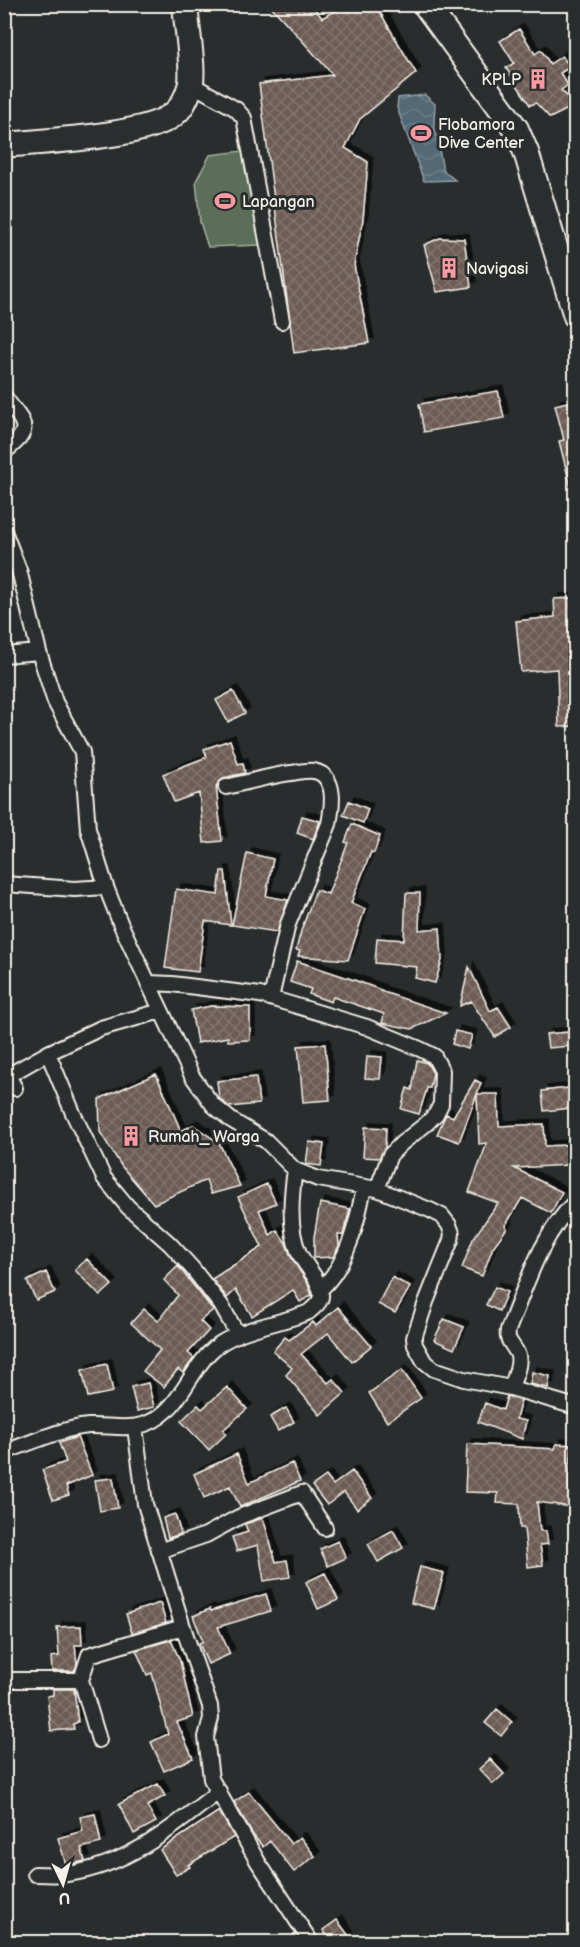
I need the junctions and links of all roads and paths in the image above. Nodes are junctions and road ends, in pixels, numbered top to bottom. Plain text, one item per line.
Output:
1 (185, 4) edge
2 (425, 4) edge
3 (191, 84) junction
4 (4, 146) edge
5 (576, 316) edge
6 (282, 321) dead end
7 (4, 396) edge
8 (4, 452) edge
9 (4, 531) edge
10 (39, 652) junction
11 (4, 655) edge
12 (226, 787) dead end
13 (4, 884) edge
14 (106, 887) junction
15 (148, 983) junction
16 (271, 998) junction
17 (161, 1011) junction
18 (48, 1053) junction
19 (7, 1072) edge
20 (15, 1088) dead end
21 (295, 1170) junction
22 (370, 1188) junction
23 (576, 1201) edge
24 (320, 1290) junction
25 (238, 1335) junction
26 (511, 1388) junction
27 (576, 1407) edge
28 (135, 1427) junction
29 (4, 1452) edge
30 (325, 1528) dead end
31 (159, 1551) junction
32 (183, 1627) junction
33 (4, 1680) edge
34 (81, 1680) junction
35 (99, 1740) dead end
36 (219, 1791) junction
37 (35, 1874) dead end
38 (311, 1942) edge

1 - 3 highway
2 - 5 highway
3 - 4 highway
3 - 6 street
7 - 8 street
9 - 10 street
10 - 11 street
10 - 14 street
12 - 16 street
13 - 14 street
14 - 15 street
15 - 16 street
15 - 17 street
16 - 22 street
17 - 18 street
17 - 21 street
18 - 19 street
18 - 25 street
19 - 20 street
21 - 22 street
21 - 24 street
22 - 24 street
22 - 26 street
23 - 26 street
24 - 25 street
25 - 28 street
26 - 27 street
28 - 29 street
28 - 31 street
30 - 31 street
31 - 32 street
32 - 34 street
32 - 36 street
33 - 34 street
34 - 35 street
36 - 37 street
36 - 38 street

